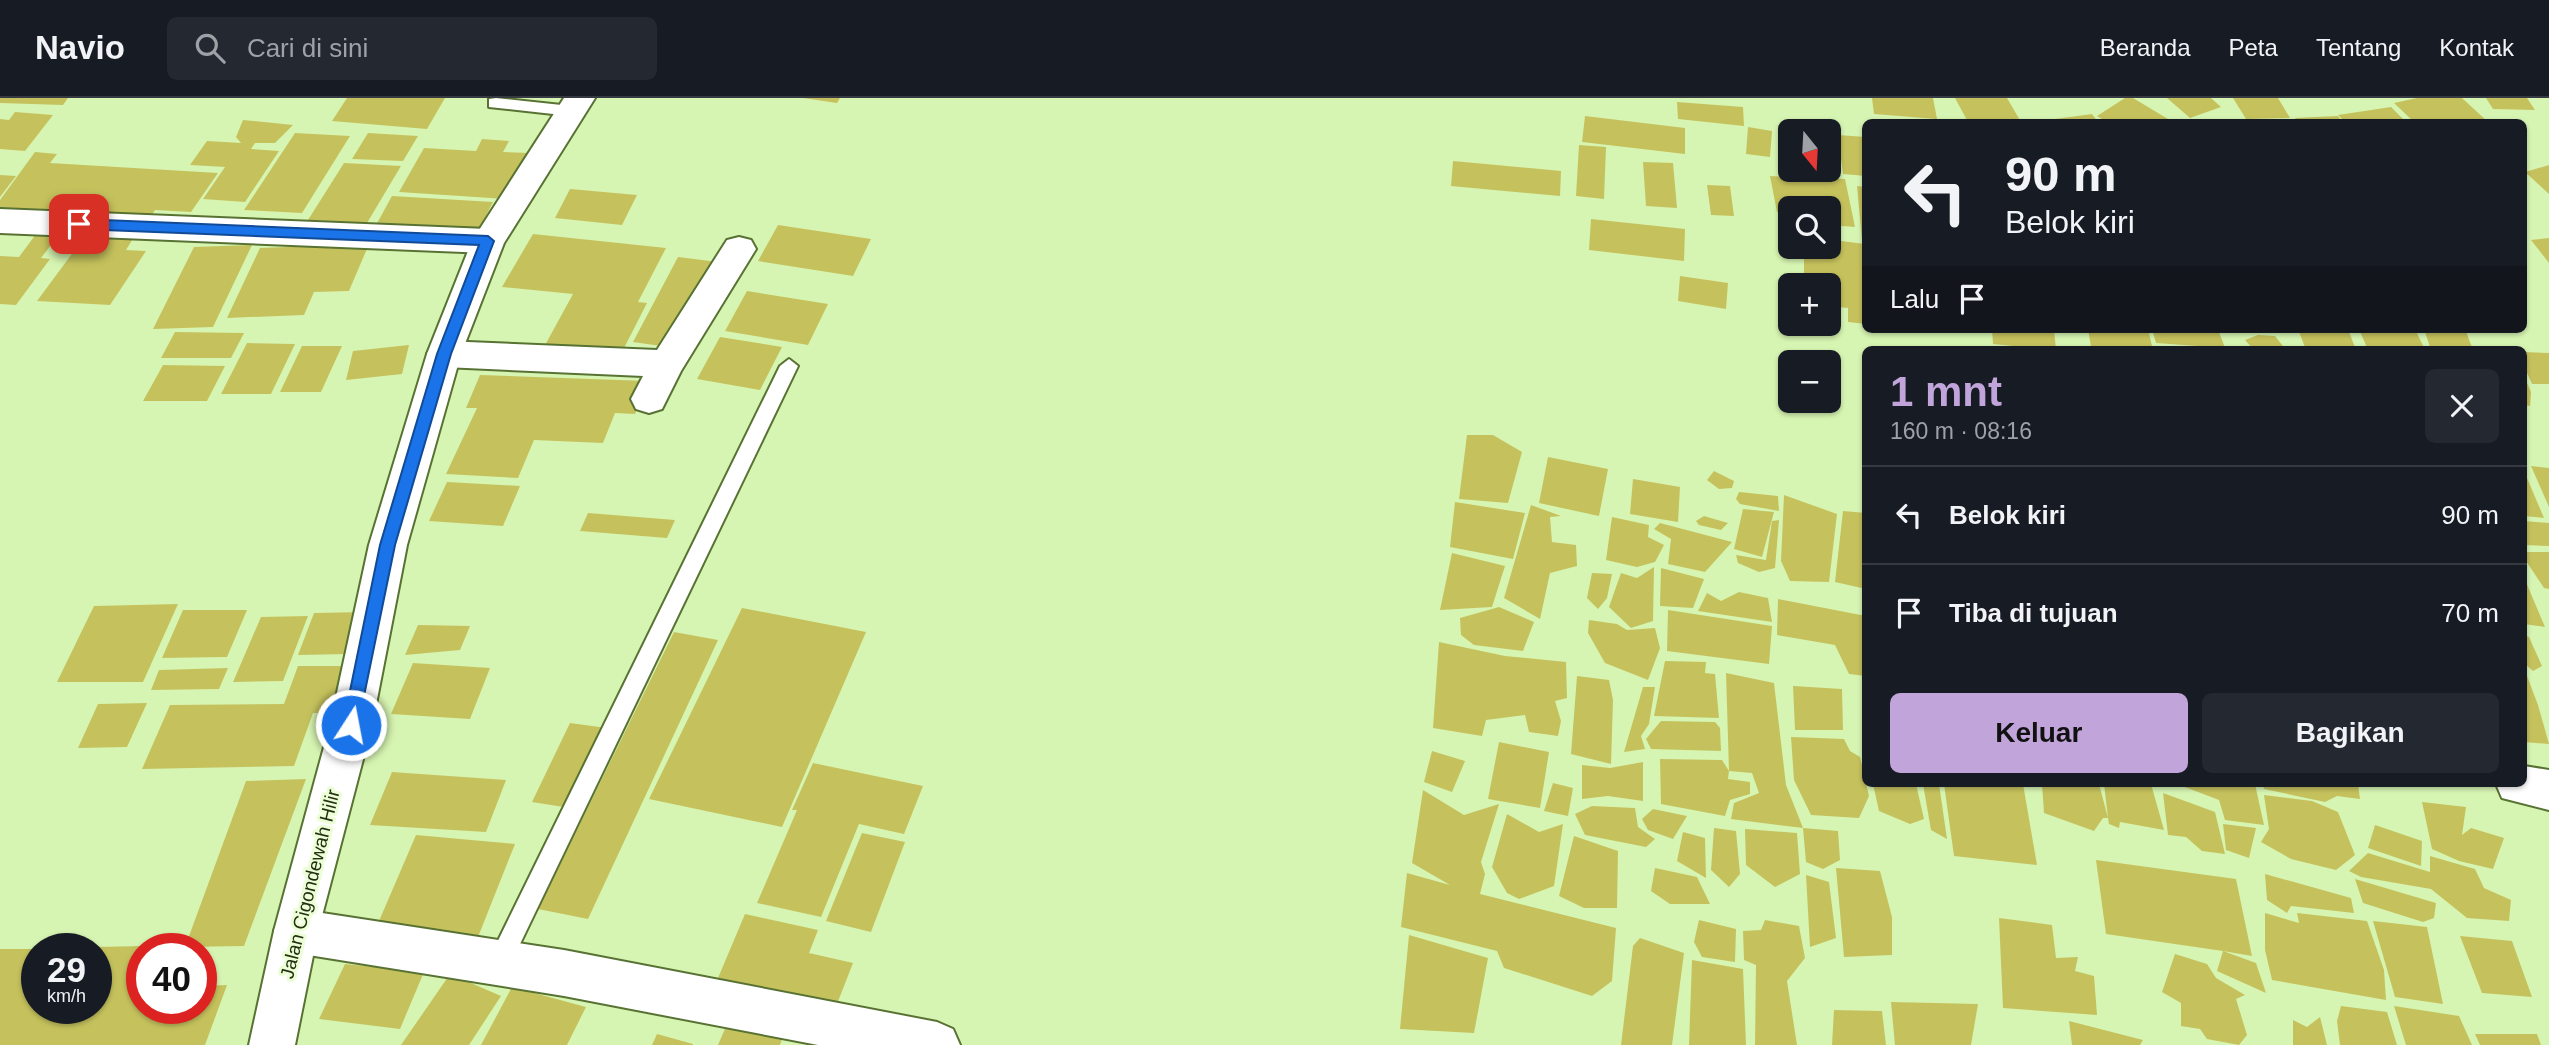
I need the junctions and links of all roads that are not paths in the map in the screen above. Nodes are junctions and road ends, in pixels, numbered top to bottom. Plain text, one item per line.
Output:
1 (494, 103) dead end
2 (575, 105) edge
3 (0, 221) edge
4 (488, 241) junction
5 (739, 248) dead end
6 (444, 354) junction
7 (667, 363) junction
8 (789, 366) dead end
9 (649, 399) dead end
10 (2527, 786) edge
11 (2549, 789) edge
12 (296, 930) junction
13 (499, 964) junction
14 (272, 1045) edge
15 (937, 1045) edge

1 - 2 lane
2 - 4 street, Jalan Cigondewah Hilir
3 - 4 street
4 - 6 street, Jalan Cigondewah Hilir
5 - 7 street
6 - 7 street
6 - 12 street, Jalan Cigondewah Hilir
7 - 9 street
8 - 13 lane
10 - 11 street
12 - 13 street
12 - 14 street, Jalan Cigondewah Hilir
13 - 15 street

